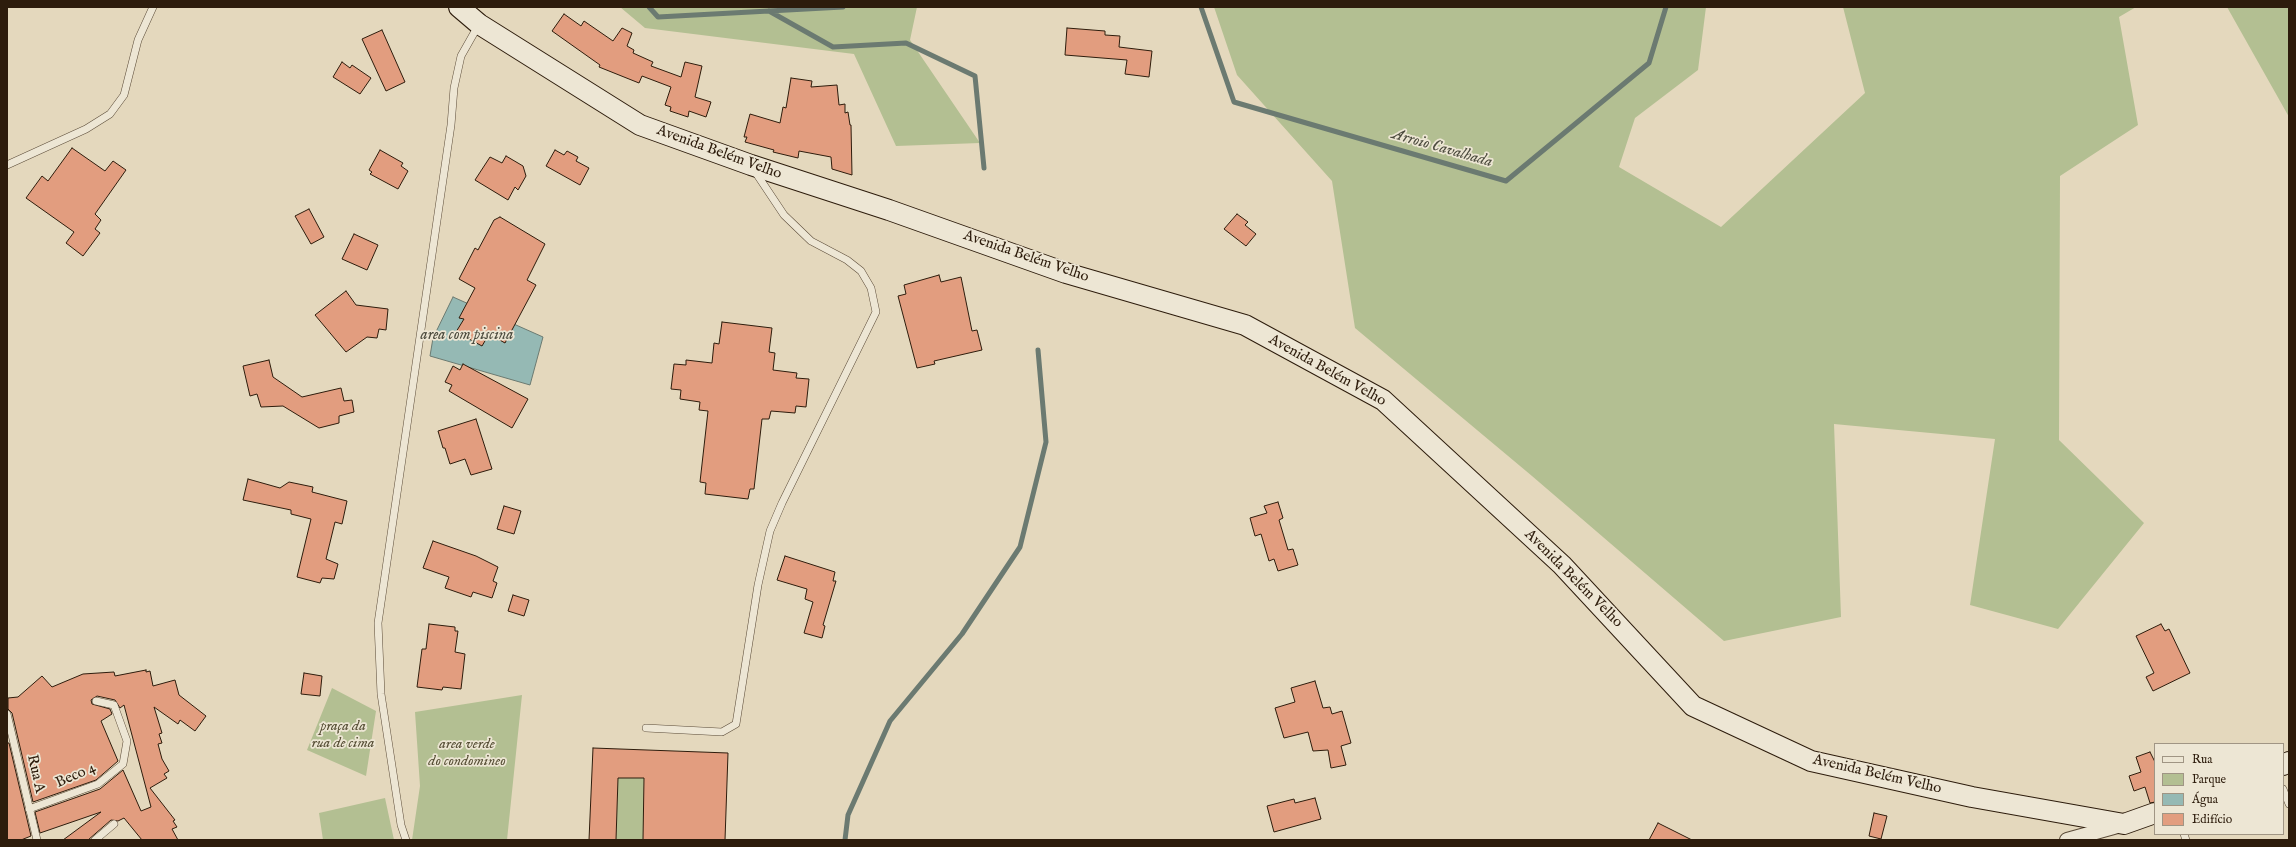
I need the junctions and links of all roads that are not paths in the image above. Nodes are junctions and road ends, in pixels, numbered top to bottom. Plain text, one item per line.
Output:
1 (154, 7) edge
2 (459, 7) edge
3 (480, 24) junction
4 (7, 165) edge
5 (750, 165) junction
6 (96, 701) dead end
7 (7, 714) edge
8 (646, 728) dead end
9 (2284, 792) edge
10 (2289, 804) edge
11 (30, 810) junction
12 (2154, 813) edge
13 (114, 824) dead end
14 (2124, 824) junction
15 (37, 840) edge
16 (95, 840) edge
17 (406, 840) edge
18 (2067, 840) edge

1 - 4 lane
2 - 3 main road, Avenida Belém Velho
3 - 5 main road, Avenida Belém Velho
3 - 17 lane
5 - 8 lane
5 - 14 main road, Avenida Belém Velho
6 - 11 lane, Beco 4
7 - 11 lane, Rua A
9 - 10 lane
11 - 15 lane, Rua A
12 - 14 main road
13 - 16 lane
14 - 18 street

